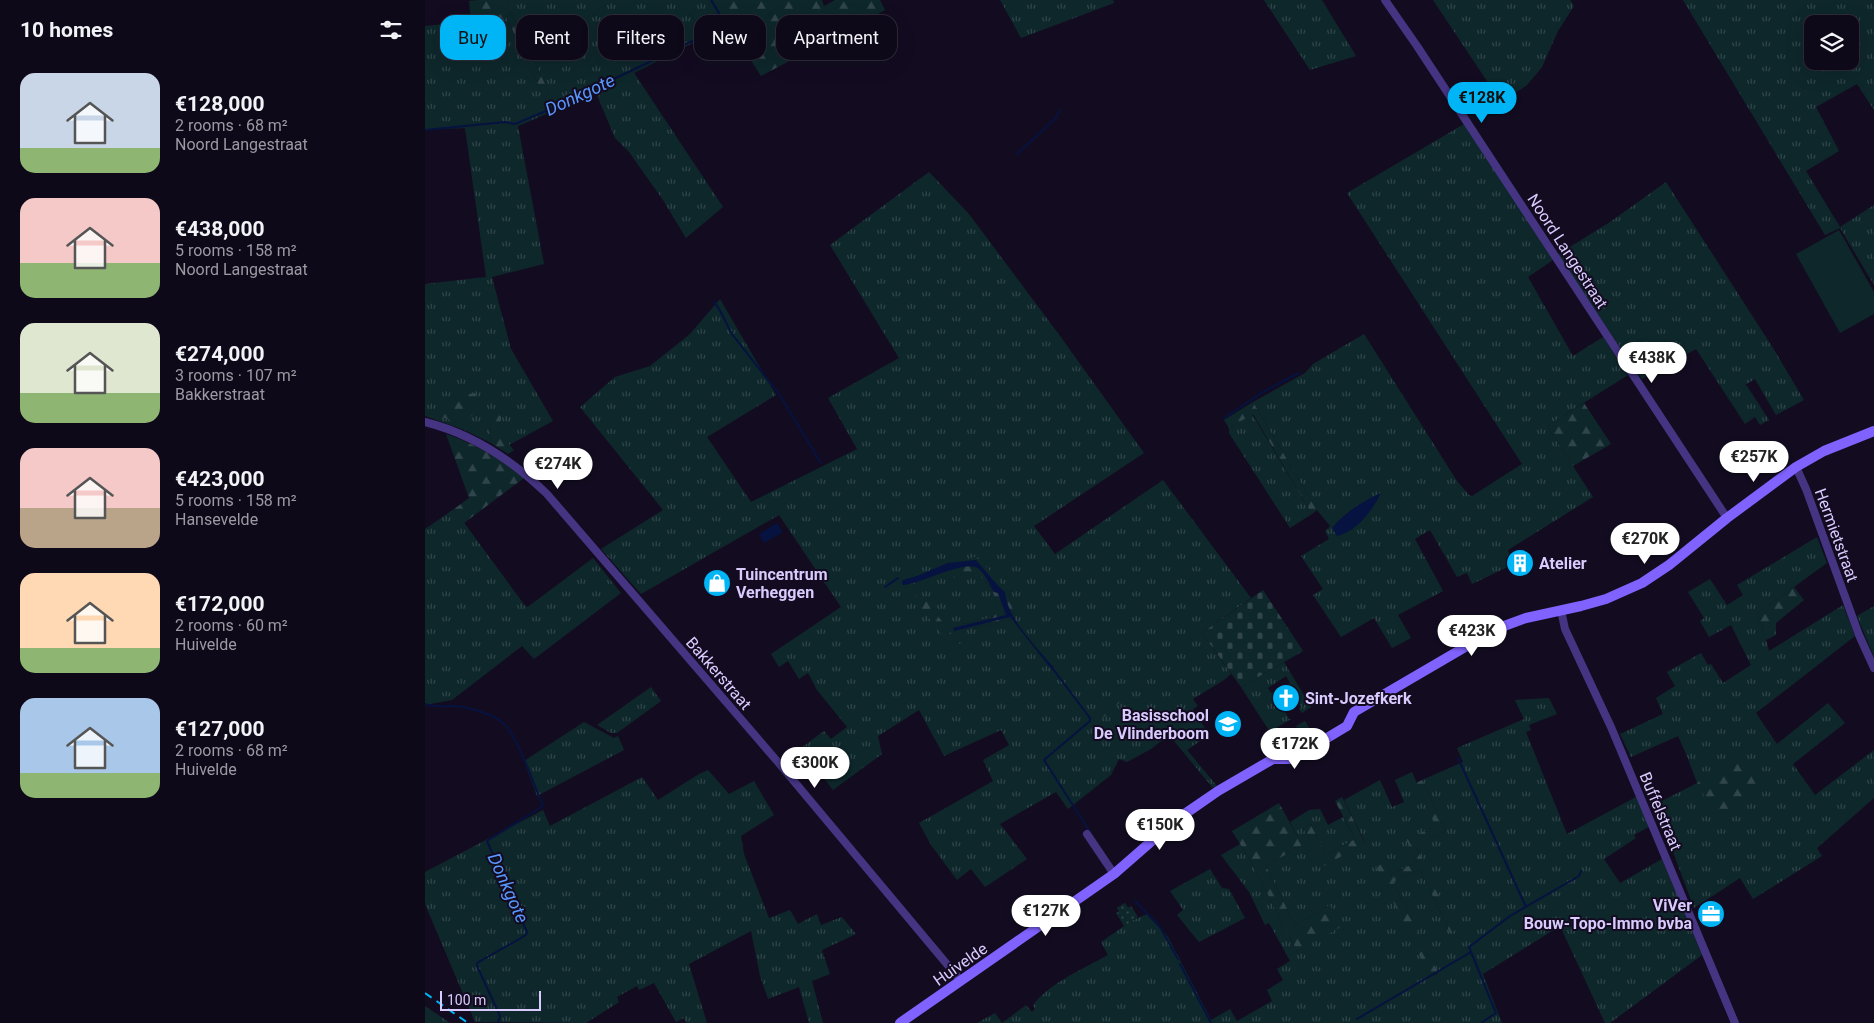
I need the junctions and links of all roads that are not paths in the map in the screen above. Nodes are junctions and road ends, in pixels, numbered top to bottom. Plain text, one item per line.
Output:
1 (1385, 0) edge
2 (425, 422) edge
3 (1874, 431) edge
4 (1796, 467) junction
5 (1727, 518) junction
6 (1561, 610) junction
7 (1874, 668) edge
8 (1087, 834) dead end
9 (1114, 874) junction
10 (961, 981) junction
11 (900, 1023) edge
12 (1735, 1023) edge

1 - 5 street, Noord Langestraat
2 - 10 street, Bakkerstraat
3 - 4 street, Huivelde
4 - 5 street, Huivelde
4 - 7 street, Hermietstraat
5 - 6 street, Huivelde
6 - 9 street, Huivelde
6 - 12 street, Buffelstraat
8 - 9 street
9 - 10 street, Huivelde
10 - 11 street, Huivelde

